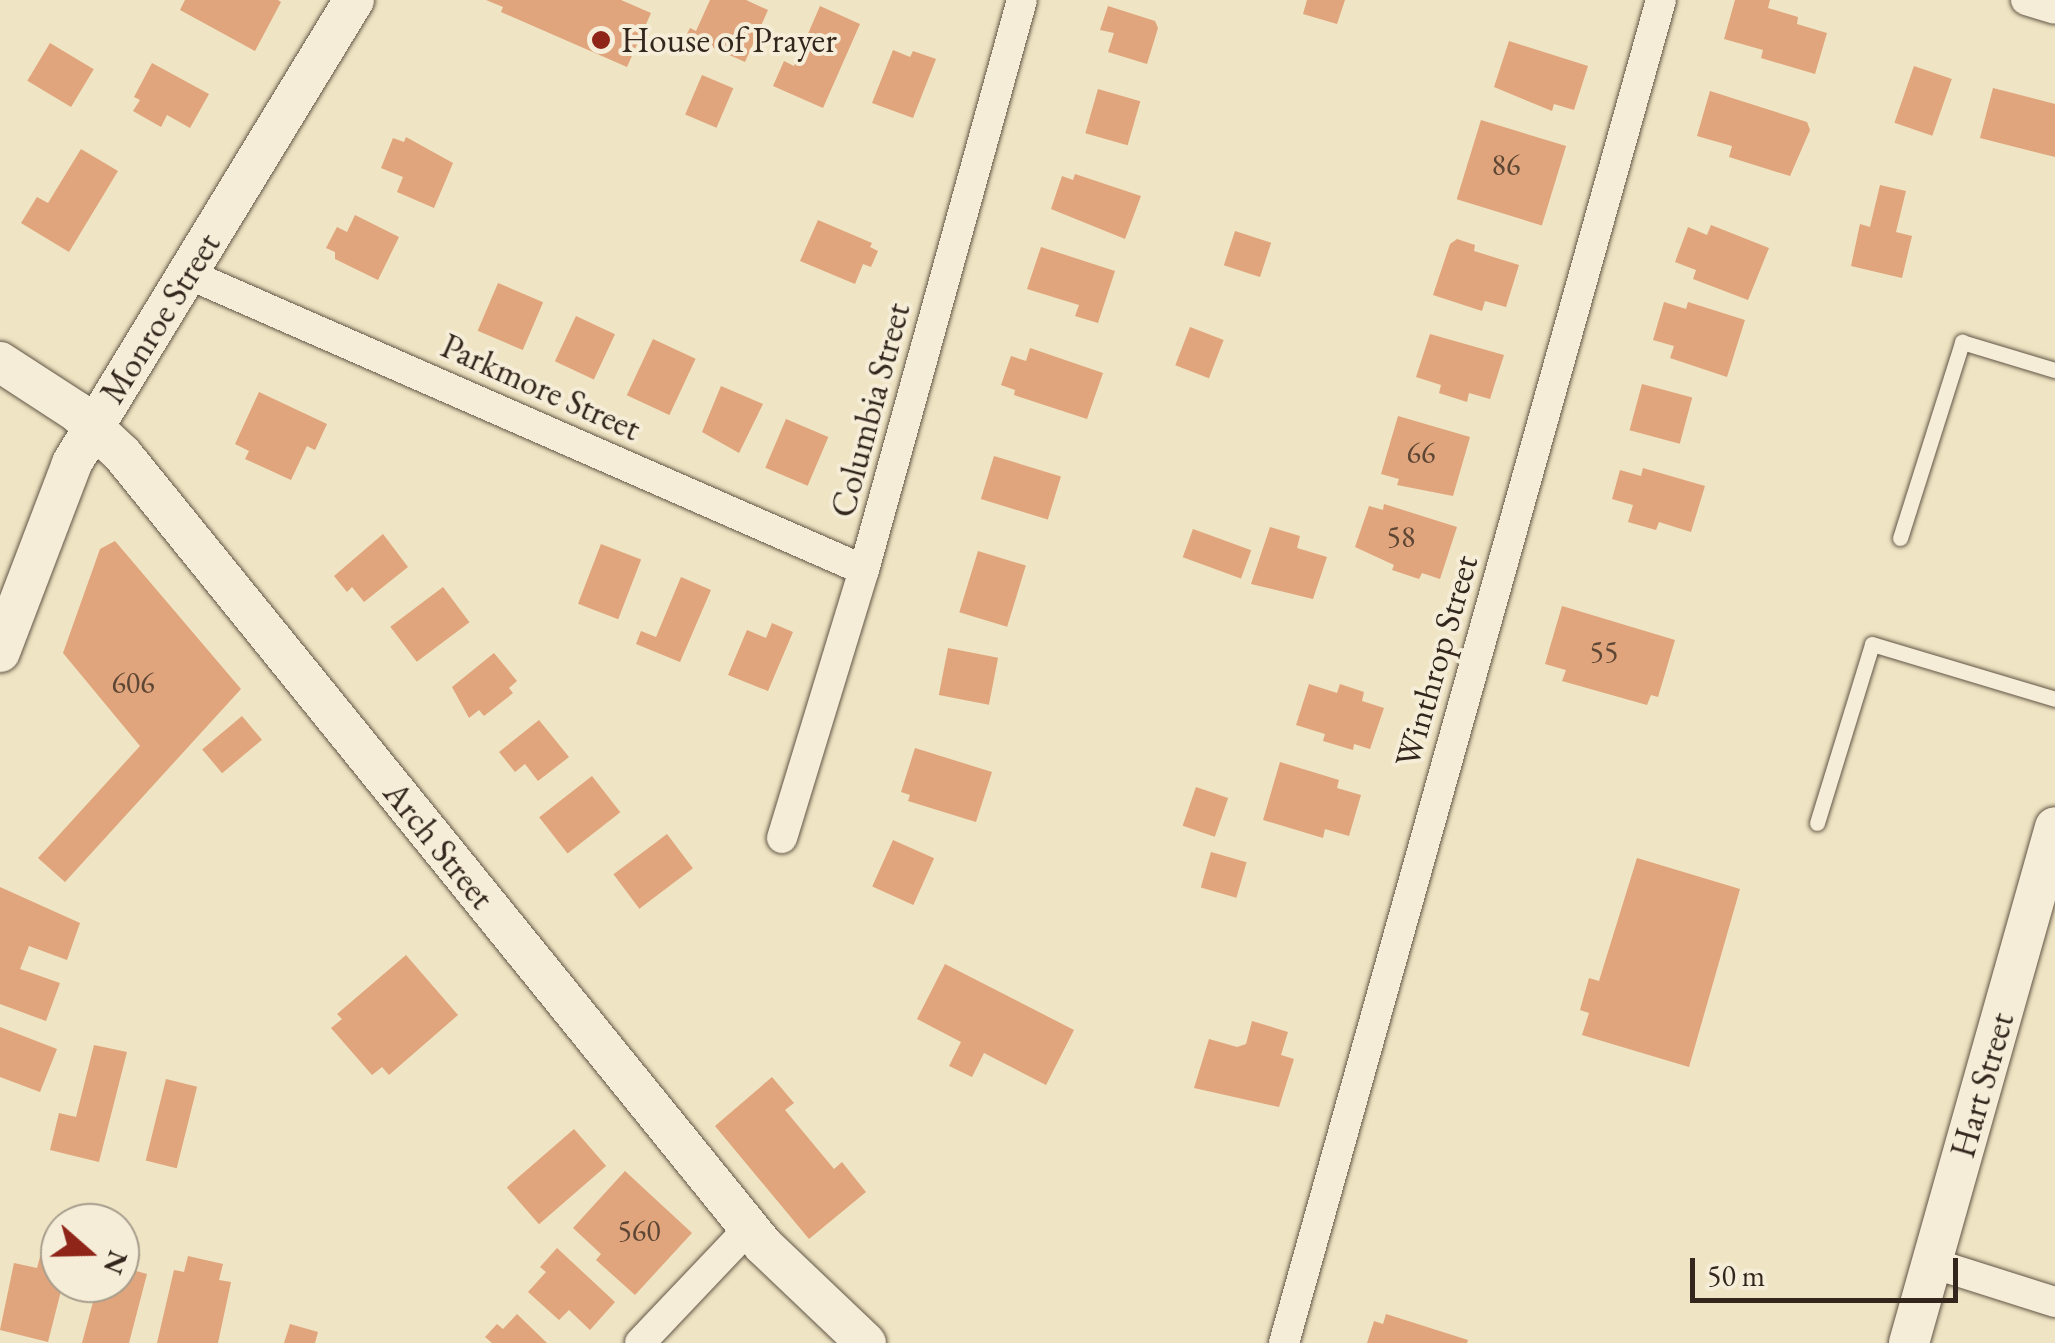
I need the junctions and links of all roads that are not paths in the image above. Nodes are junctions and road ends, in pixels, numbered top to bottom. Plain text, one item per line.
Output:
1 (354, 0) edge
2 (1022, 0) edge
3 (1661, 0) edge
4 (2026, 0) edge
5 (2055, 9) edge
6 (188, 274) junction
7 (0, 362) edge
8 (2055, 370) edge
9 (93, 426) junction
10 (1900, 538) dead end
11 (864, 570) junction
12 (0, 652) edge
13 (2055, 699) edge
14 (1817, 822) dead end
15 (2055, 827) edge
16 (782, 838) dead end
17 (749, 1228) junction
18 (1932, 1264) junction
19 (2055, 1302) edge
20 (640, 1343) edge
21 (866, 1343) edge
22 (1284, 1343) edge
23 (1909, 1343) edge

1 - 6 main road, Monroe Street
2 - 11 street, Columbia Street
3 - 22 street, Winthrop Street
4 - 5 street
6 - 9 main road, Monroe Street
6 - 11 street, Parkmore Street
7 - 9 main road, Arch Street
8 - 10 lane
9 - 12 main road, Monroe Street
9 - 17 main road, Arch Street
11 - 16 street, Columbia Street
13 - 14 lane
15 - 18 main road, Hart Street
17 - 20 street
17 - 21 main road, Arch Street
18 - 19 street
18 - 23 main road, Hart Street

